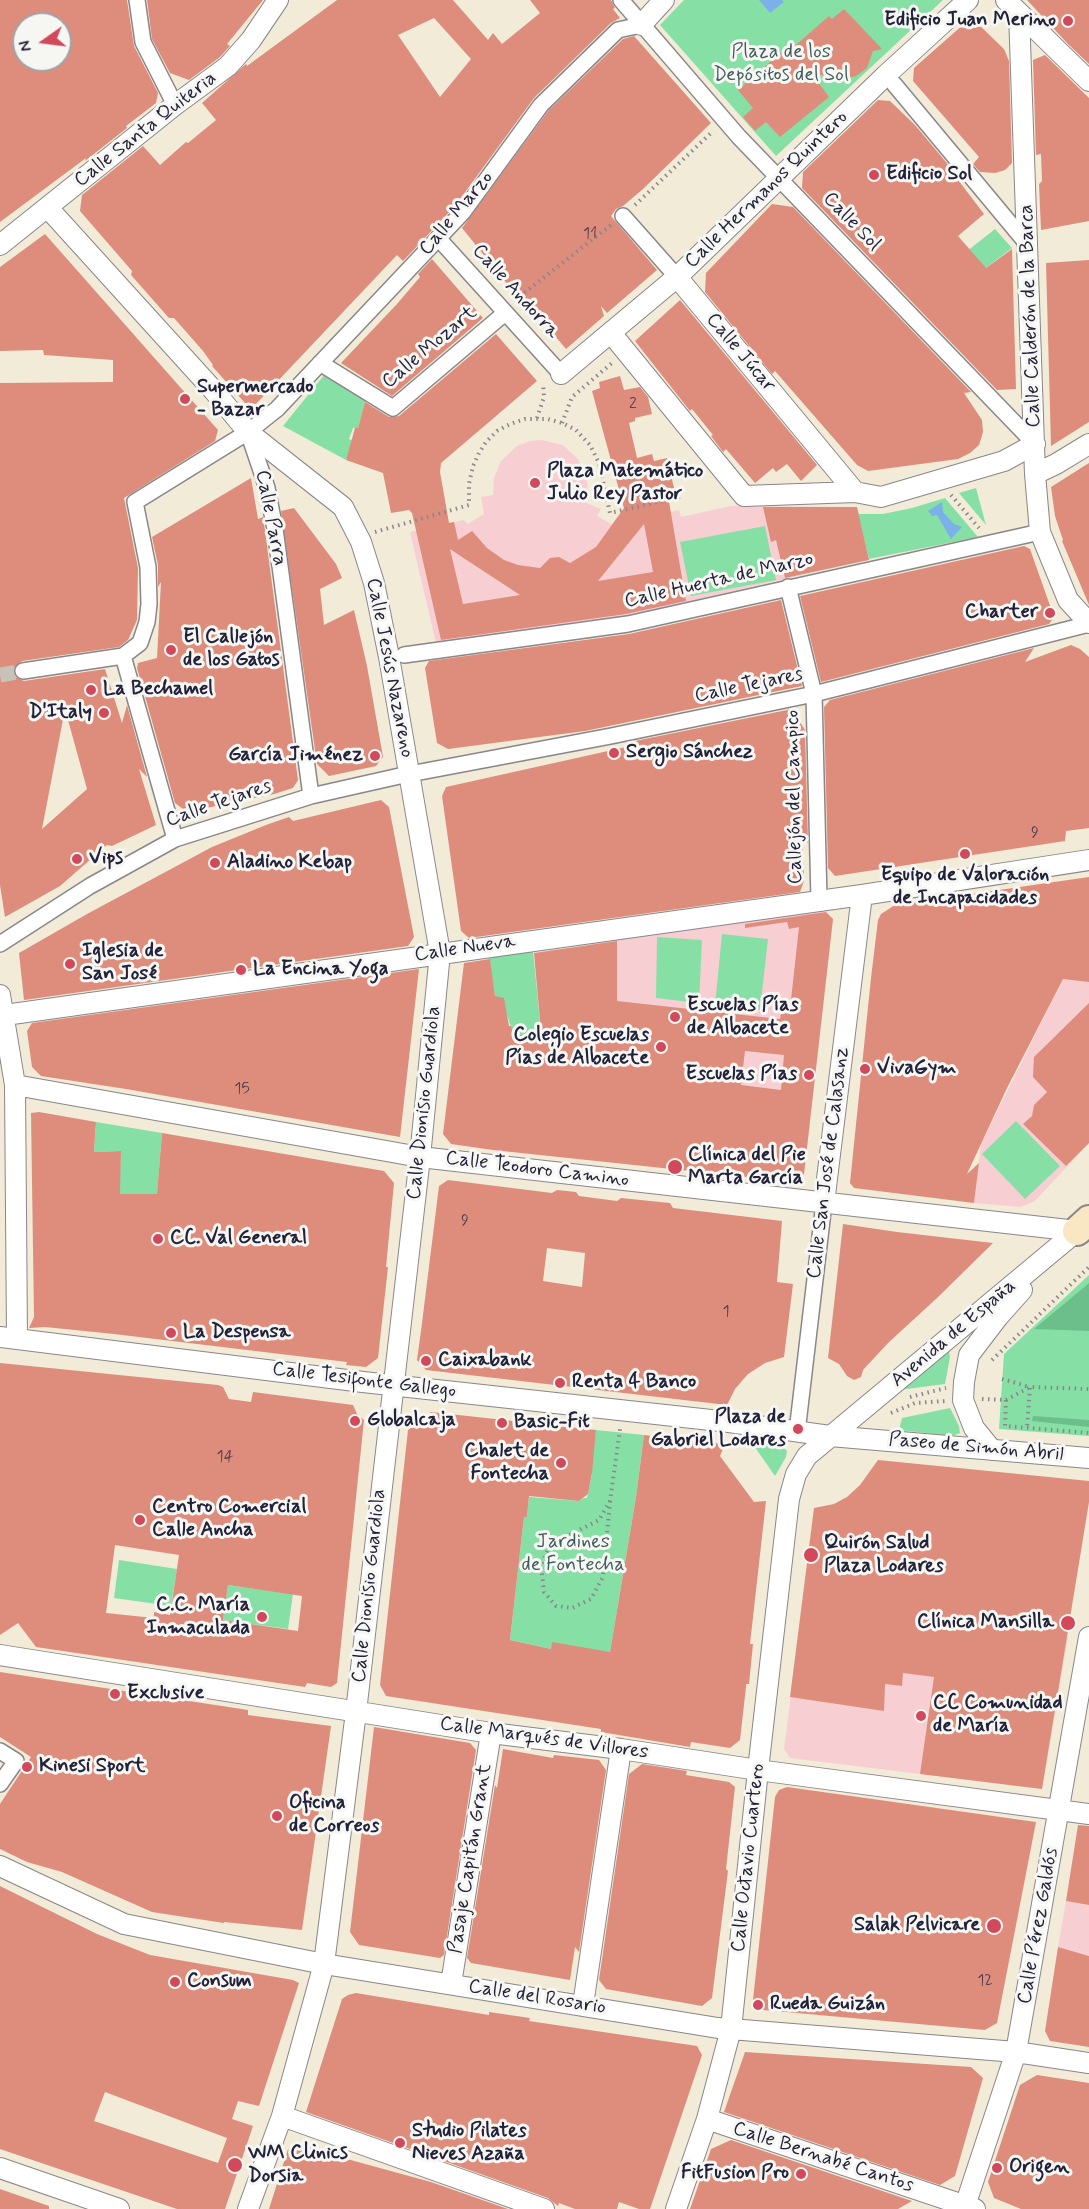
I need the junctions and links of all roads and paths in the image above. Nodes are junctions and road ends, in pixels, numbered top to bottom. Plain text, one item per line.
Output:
1 (137, 0) edge
2 (278, 0) edge
3 (621, 0) edge
4 (664, 0) edge
5 (968, 0) edge
6 (1013, 7) edge
7 (640, 25) junction
8 (1089, 81) edge
9 (894, 84) dead end
10 (175, 105) junction
11 (779, 177) junction
12 (48, 208) junction
13 (623, 216) dead end
14 (438, 238) junction
15 (0, 245) edge
16 (1028, 245) junction
17 (677, 277) junction
18 (541, 280) dead end
19 (504, 311) junction
20 (611, 333) junction
21 (620, 357) dead end
22 (320, 363) junction
23 (561, 374) joint
24 (543, 382) dead end
25 (537, 418) junction
26 (562, 423) junction
27 (248, 432) junction
28 (1035, 444) junction
29 (1089, 444) edge
30 (1035, 474) junction
31 (938, 481) junction
32 (855, 492) junction
33 (680, 497) dead end
34 (1040, 532) junction
35 (362, 542) junction
36 (992, 542) junction
37 (788, 587) junction
38 (1089, 624) edge
39 (404, 655) dead end
40 (123, 656) junction
41 (23, 671) tunnel mouth
42 (814, 694) junction
43 (311, 796) junction
44 (175, 839) junction
45 (1089, 860) edge
46 (862, 895) junction
47 (819, 900) junction
48 (0, 944) edge
49 (440, 953) junction
50 (0, 995) edge
51 (5, 1015) junction
52 (7, 1084) edge
53 (420, 1156) junction
54 (824, 1203) junction
55 (1083, 1225) edge
56 (9, 1338) edge
57 (1002, 1379) dead end
58 (393, 1385) junction
59 (1030, 1387) junction
60 (1089, 1389) edge
61 (963, 1400) junction
62 (1006, 1400) junction
63 (623, 1410) junction
64 (891, 1413) dead end
65 (1027, 1428) junction
66 (797, 1432) junction
67 (1089, 1433) edge
68 (830, 1436) junction
69 (992, 1450) junction
70 (1089, 1458) edge
71 (610, 1501) junction
72 (1089, 1637) edge
73 (0, 1655) edge
74 (357, 1712) junction
75 (491, 1733) junction
76 (621, 1749) junction
77 (0, 1751) edge
78 (758, 1770) junction
79 (0, 1784) edge
80 (1060, 1809) junction
81 (1089, 1814) edge
82 (0, 1866) edge
83 (324, 1964) junction
84 (451, 1984) junction
85 (583, 2005) junction
86 (731, 2029) junction
87 (1016, 2052) junction
88 (1089, 2063) edge
89 (282, 2116) junction
90 (706, 2119) junction
91 (0, 2168) edge
92 (968, 2208) edge
93 (119, 2209) edge
94 (248, 2209) edge
95 (544, 2209) edge
96 (676, 2209) edge

1 - 10 street
2 - 10 street, Calle Santa Quiteria
3 - 7 street, Calle Sol
4 - 7 street, Calle Marzo
5 - 11 street, Calle Hermanos Quintero
6 - 8 street
6 - 16 street, Calle Calderón de la Barca
7 - 11 street, Calle Sol
7 - 14 street, Calle Marzo
9 - 16 street
10 - 12 street, Calle Santa Quiteria
11 - 17 street, Calle Hermanos Quintero
11 - 28 street, Calle Sol
12 - 15 street, Calle Santa Quiteria
12 - 27 street, Calle Parra
13 - 17 street, Calle Júcar
14 - 19 street, Calle Andorra
14 - 22 street, Calle Marzo
16 - 28 street, Calle Calderón de la Barca
17 - 20 street, Calle Hermanos Quintero
17 - 32 street, Calle Júcar
18 - 19 path
19 - 22 street, Calle Mozart
19 - 23 street, Calle Andorra
20 - 23 street, Calle Hermanos Quintero
20 - 32 street
21 - 26 path
22 - 27 street, Calle Marzo
24 - 25 path
25 - 26 path
25 - 35 path
26 - 33 path
27 - 35 street, Calle Jesús Nazareno
27 - 40 street, Calle Marzo
27 - 43 street, Calle Parra
28 - 30 street, Calle Calderón de la Barca
28 - 31 street
29 - 30 street
30 - 34 street, Calle Calderón de la Barca
31 - 32 street
31 - 36 path
34 - 36 street, Calle Huerta de Marzo
34 - 38 street, Calle Calderón de la Barca
35 - 49 street, Calle Jesús Nazareno
36 - 37 street, Calle Huerta de Marzo
37 - 39 street, Calle Huerta de Marzo
37 - 42 street, Callejón del Campico
38 - 42 street, Calle Tejares
40 - 41 street
40 - 44 street
42 - 43 street, Calle Tejares
42 - 47 street, Callejón del Campico
43 - 44 street, Calle Tejares
44 - 48 street, Calle Tejares
45 - 46 street, Calle Nueva
46 - 47 street, Calle Nueva
46 - 54 street, Calle San José de Calasanz
47 - 49 street, Calle Nueva
49 - 51 street, Calle Nueva
49 - 53 street, Calle Dionisio Guardiola
50 - 51 street
51 - 52 street
52 - 53 street, Calle Teodoro Camino
52 - 56 street
53 - 54 street, Calle Teodoro Camino
53 - 58 street, Calle Dionisio Guardiola
54 - 55 street, Calle Teodoro Camino
54 - 66 street, Calle San José de Calasanz
55 - 61 street, Avenida de España
55 - 68 street, Avenida de España
56 - 58 street, Calle Tesifonte Gallego
57 - 59 path
58 - 63 street, Calle Tesifonte Gallego
58 - 74 street, Calle Dionisio Guardiola
59 - 60 path
59 - 62 path
59 - 65 path
61 - 62 path
61 - 64 path
61 - 69 street, Avenida de España
62 - 65 path
63 - 66 street, Calle Tesifonte Gallego
63 - 71 path
65 - 67 path
66 - 68 street
68 - 69 street, Paseo de Simón Abril
68 - 78 street, Calle Octavio Cuartero
69 - 70 street, Paseo de Simón Abril
71 - 71 path
72 - 80 street, Calle Pérez Galdós
73 - 74 street, Calle Marqués de Villores
74 - 75 street, Calle Marqués de Villores
74 - 83 street, Calle Dionisio Guardiola
75 - 76 street, Calle Marqués de Villores
75 - 84 street, Pasaje Capitán Grant
76 - 78 street, Calle Marqués de Villores
76 - 85 street
77 - 79 street
78 - 80 street, Calle Marqués de Villores
78 - 86 street, Calle Octavio Cuartero
80 - 81 street, Calle Marqués de Villores
80 - 87 street, Calle Pérez Galdós
82 - 83 street, Calle del Rosario
83 - 84 street, Calle del Rosario
83 - 89 street, Calle Dionisio Guardiola
84 - 85 street, Calle del Rosario
85 - 86 street, Calle del Rosario
86 - 87 street, Calle del Rosario
86 - 90 street, Calle Octavio Cuartero
87 - 88 street, Calle del Rosario
87 - 92 street, Calle Pérez Galdós
89 - 94 street, Calle Dionisio Guardiola
89 - 95 street
90 - 92 street, Calle Bernabé Cantos
90 - 96 street, Calle Octavio Cuartero
91 - 93 street

